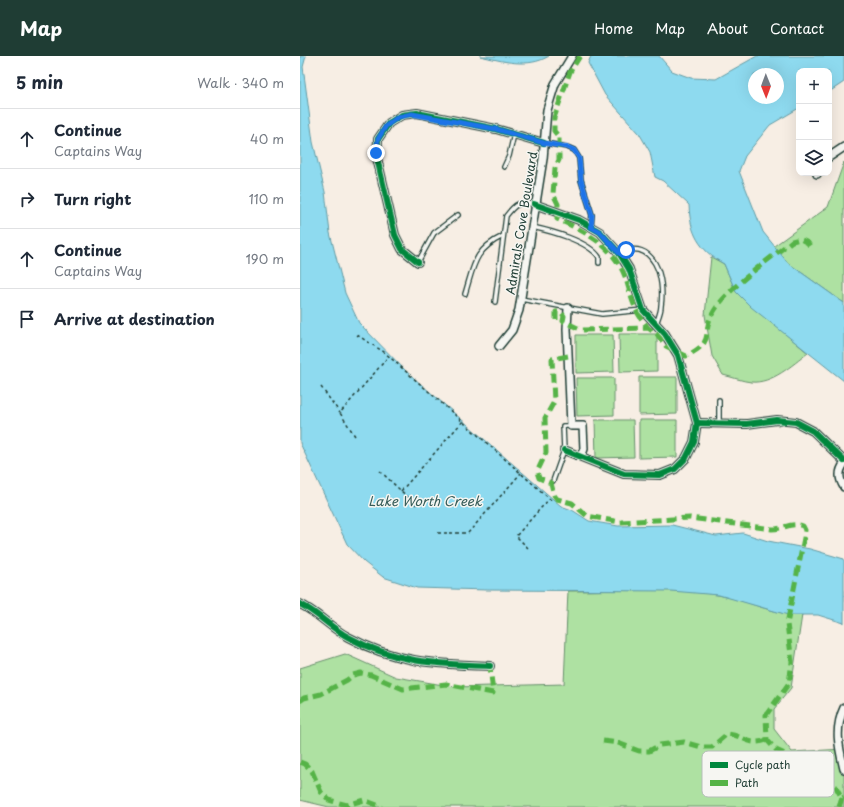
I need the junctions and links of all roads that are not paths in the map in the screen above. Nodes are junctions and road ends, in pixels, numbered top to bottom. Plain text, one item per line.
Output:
1 (572, 56) edge
2 (514, 134) junction
3 (544, 143) junction
4 (844, 147) edge
5 (832, 155) edge
6 (504, 167) dead end
7 (534, 204) junction
8 (458, 215) dead end
9 (531, 227) junction
10 (591, 227) junction
11 (503, 236) junction
12 (619, 253) junction
13 (418, 262) joint
14 (600, 263) dead end
15 (465, 294) dead end
16 (521, 299) junction
17 (495, 302) dead end
18 (568, 308) junction
19 (643, 310) junction
20 (656, 325) junction
21 (499, 346) dead end
22 (719, 400) dead end
23 (697, 423) junction
24 (719, 424) junction
25 (571, 426) junction
26 (564, 450) junction
27 (581, 456) junction
28 (844, 461) edge
29 (844, 464) edge
30 (553, 481) dead end
31 (844, 487) edge
32 (300, 604) edge
33 (490, 666) dead end
34 (844, 708) edge
35 (844, 770) edge

1 - 3 street, Admirals Cove Boulevard
2 - 3 street
2 - 6 lane
2 - 13 street
3 - 7 street, Admirals Cove Boulevard
3 - 10 lane
4 - 5 street
7 - 9 street, Admirals Cove Boulevard
7 - 10 street
7 - 11 lane
8 - 13 lane
9 - 14 lane
9 - 16 street, Admirals Cove Boulevard
10 - 12 street
11 - 15 lane
11 - 17 lane
12 - 19 street
12 - 20 lane
16 - 18 lane
16 - 21 street, Admirals Cove Boulevard
18 - 19 lane
18 - 25 street
19 - 20 street
20 - 23 street
22 - 24 lane
23 - 24 street
23 - 27 street
24 - 28 street
25 - 26 lane
25 - 27 street
26 - 27 street
26 - 30 lane
29 - 31 street
32 - 33 street
34 - 35 street

